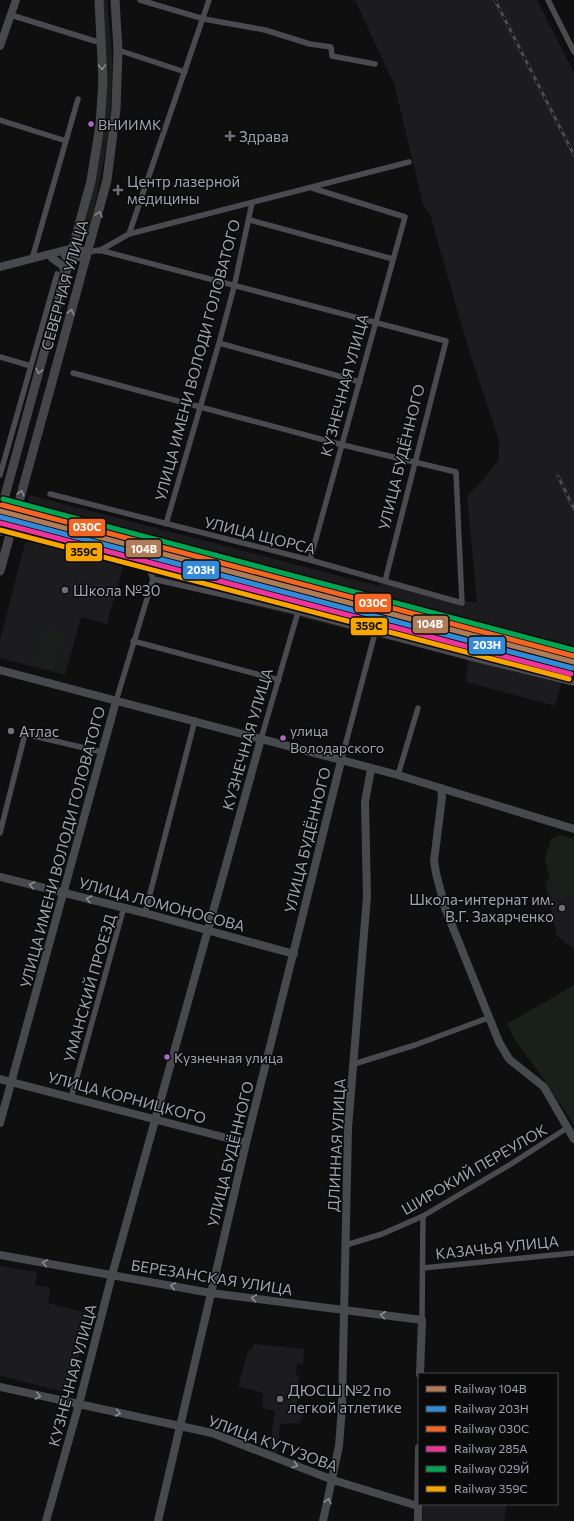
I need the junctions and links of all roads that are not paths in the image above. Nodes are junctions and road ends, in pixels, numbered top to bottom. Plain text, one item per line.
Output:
1 (11, 0) edge
2 (16, 0) edge
3 (99, 0) edge
4 (115, 0) edge
5 (140, 0) edge
6 (209, 0) edge
7 (548, 0) edge
8 (11, 15) junction
9 (204, 19) junction
10 (0, 32) edge
11 (101, 43) junction
12 (0, 46) edge
13 (118, 50) junction
14 (574, 52) edge
15 (375, 64) dead end
16 (185, 72) junction
17 (78, 98) dead end
18 (0, 120) edge
19 (66, 141) junction
20 (409, 162) dead end
21 (312, 188) junction
22 (252, 203) junction
23 (250, 220) junction
24 (129, 234) junction
25 (99, 250) junction
26 (73, 252) junction
27 (87, 255) junction
28 (52, 258) junction
29 (32, 259) junction
30 (393, 259) junction
31 (0, 267) edge
32 (0, 273) edge
33 (57, 274) dead end
34 (65, 280) junction
35 (234, 287) junction
36 (376, 323) junction
37 (219, 343) junction
38 (0, 358) edge
39 (31, 366) junction
40 (73, 373) dead end
41 (360, 382) junction
42 (200, 407) junction
43 (343, 446) junction
44 (415, 463) junction
45 (0, 474) edge
46 (50, 494) dead end
47 (0, 514) edge
48 (166, 524) junction
49 (0, 533) edge
50 (310, 560) junction
51 (0, 571) edge
52 (153, 579) junction
53 (384, 580) junction
54 (298, 612) junction
55 (375, 633) junction
56 (133, 641) junction
57 (0, 670) edge
58 (279, 680) junction
59 (574, 683) edge
60 (116, 701) junction
61 (418, 708) dead end
62 (195, 720) junction
63 (261, 739) junction
64 (102, 752) junction
65 (341, 761) junction
66 (371, 769) junction
67 (398, 775) junction
68 (441, 788) junction
69 (574, 829) edge
70 (0, 833) edge
71 (0, 877) edge
72 (64, 892) junction
73 (124, 907) junction
74 (145, 913) junction
75 (208, 930) junction
76 (294, 954) junction
77 (488, 1018) junction
78 (354, 1064) junction
79 (0, 1079) edge
80 (11, 1082) junction
81 (70, 1098) junction
82 (156, 1120) junction
83 (0, 1123) edge
84 (567, 1128) junction
85 (574, 1139) edge
86 (246, 1143) junction
87 (423, 1216) junction
88 (346, 1245) junction
89 (574, 1253) edge
90 (0, 1255) edge
91 (423, 1268) junction
92 (112, 1275) junction
93 (211, 1292) junction
94 (344, 1311) junction
95 (422, 1320) junction
96 (420, 1373) edge
97 (0, 1387) edge
98 (80, 1404) junction
99 (180, 1426) junction
100 (333, 1480) junction
101 (418, 1506) joint
102 (46, 1521) edge
103 (158, 1521) edge
104 (323, 1521) edge
105 (418, 1521) edge

1 - 10 street
2 - 8 street
3 - 11 main road, СЕВЕРНАЯ УЛИЦА
4 - 13 main road, СЕВЕРНАЯ УЛИЦА
5 - 9 street
6 - 9 street
7 - 14 street
8 - 11 street
8 - 12 street
9 - 15 street
9 - 16 street
11 -> 26 main road, СЕВЕРНАЯ УЛИЦА
13 - 16 street
27 -> 13 main road, СЕВЕРНАЯ УЛИЦА
16 - 24 street
17 - 19 street
18 - 19 street
19 - 29 street
20 - 21 street
21 - 22 street
21 - 30 street, КУЗНЕЧНАЯ УЛИЦА
22 - 23 street, УЛИЦА ИМЕНИ ВОЛОДИ ГОЛОВАТОГО
22 - 24 street
23 - 30 street
23 - 35 street, УЛИЦА ИМЕНИ ВОЛОДИ ГОЛОВАТОГО
24 - 25 street
25 - 27 street
25 - 35 street
26 - 27 street
26 - 28 street
26 - 29 street
26 - 34 main road, СЕВЕРНАЯ УЛИЦА
51 -> 27 main road, СЕВЕРНАЯ УЛИЦА, bridge
28 - 32 street
28 - 34 street
29 - 31 street
30 - 36 street, КУЗНЕЧНАЯ УЛИЦА
33 - 39 street
34 -> 47 main road, СЕВЕРНАЯ УЛИЦА
35 - 36 street
35 - 37 street, УЛИЦА ИМЕНИ ВОЛОДИ ГОЛОВАТОГО
36 - 41 street, КУЗНЕЧНАЯ УЛИЦА
36 - 44 street, УЛИЦА БУДЁННОГО
37 - 41 street
37 - 42 street, УЛИЦА ИМЕНИ ВОЛОДИ ГОЛОВАТОГО
38 - 39 street
39 - 45 street
40 - 42 street
41 - 43 street, КУЗНЕЧНАЯ УЛИЦА
42 - 43 street
42 - 48 street, УЛИЦА ИМЕНИ ВОЛОДИ ГОЛОВАТОГО
43 - 44 street
43 - 50 street, КУЗНЕЧНАЯ УЛИЦА
44 - 53 street, УЛИЦА БУДЁННОГО
44 - 53 street, УЛИЦА ЩОРСА
46 - 48 street, УЛИЦА ЩОРСА
48 - 50 street, УЛИЦА ЩОРСА
49 - 52 street
50 - 53 street, УЛИЦА ЩОРСА
52 - 54 street
52 - 56 street, УЛИЦА ИМЕНИ ВОЛОДИ ГОЛОВАТОГО
54 - 55 street
54 - 58 street, КУЗНЕЧНАЯ УЛИЦА
55 - 59 street
55 - 65 street, УЛИЦА БУДЁННОГО
56 - 58 street
56 - 60 street, УЛИЦА ИМЕНИ ВОЛОДИ ГОЛОВАТОГО
57 - 60 street
58 - 63 street, КУЗНЕЧНАЯ УЛИЦА
60 - 62 street
60 - 64 street, УЛИЦА ИМЕНИ ВОЛОДИ ГОЛОВАТОГО
61 - 67 street
62 - 63 street
62 - 74 street
63 - 65 street
63 - 75 street, КУЗНЕЧНАЯ УЛИЦА
64 - 70 street
64 - 72 street, УЛИЦА ИМЕНИ ВОЛОДИ ГОЛОВАТОГО
65 - 66 street
65 - 76 street, УЛИЦА БУДЁННОГО
66 - 67 street
66 - 78 street, ДЛИННАЯ УЛИЦА
67 - 68 street
68 - 69 street
68 - 77 street
72 -> 71 street, УЛИЦА ЛОМОНОСОВА
73 -> 72 street, УЛИЦА ЛОМОНОСОВА
72 - 80 street, УЛИЦА ИМЕНИ ВОЛОДИ ГОЛОВАТОГО
73 - 74 street, УЛИЦА ЛОМОНОСОВА
73 - 81 street, УМАНСКИЙ ПРОЕЗД
74 - 75 street, УЛИЦА ЛОМОНОСОВА
75 - 76 street, УЛИЦА ЛОМОНОСОВА
75 - 82 street, КУЗНЕЧНАЯ УЛИЦА
76 - 86 street, УЛИЦА БУДЁННОГО
77 - 78 street
77 - 84 street
78 - 88 street, ДЛИННАЯ УЛИЦА
79 - 80 street, УЛИЦА КОРНИЦКОГО
80 - 81 street, УЛИЦА КОРНИЦКОГО
80 - 83 street, УЛИЦА ИМЕНИ ВОЛОДИ ГОЛОВАТОГО
81 - 82 street, УЛИЦА КОРНИЦКОГО
82 - 86 street, УЛИЦА КОРНИЦКОГО
82 - 92 street, КУЗНЕЧНАЯ УЛИЦА
84 - 85 street
84 - 87 street, ШИРОКИЙ ПЕРЕУЛОК
86 - 93 street, УЛИЦА БУДЁННОГО
87 - 88 street, ШИРОКИЙ ПЕРЕУЛОК
87 - 91 street, КАЗАЧЬЯ УЛИЦА
88 - 94 street, ДЛИННАЯ УЛИЦА
89 - 91 street, КАЗАЧЬЯ УЛИЦА
92 -> 90 street, БЕРЕЗАНСКАЯ УЛИЦА
91 - 95 street, КАЗАЧЬЯ УЛИЦА
93 -> 92 street, БЕРЕЗАНСКАЯ УЛИЦА
92 - 98 street, КУЗНЕЧНАЯ УЛИЦА
94 -> 93 street, БЕРЕЗАНСКАЯ УЛИЦА
93 - 99 street, УЛИЦА БУДЁННОГО
95 -> 94 street, БЕРЕЗАНСКАЯ УЛИЦА
94 - 100 street, ДЛИННАЯ УЛИЦА
95 - 96 street, КАЗАЧЬЯ УЛИЦА
97 -> 98 street, УЛИЦА КУТУЗОВА
98 -> 99 street, УЛИЦА КУТУЗОВА
98 - 102 street, КУЗНЕЧНАЯ УЛИЦА
99 -> 100 street, УЛИЦА КУТУЗОВА
99 - 103 street, УЛИЦА БУДЁННОГО
100 - 101 street, УЛИЦА КУТУЗОВА
104 -> 100 street, ДЛИННАЯ УЛИЦА
101 - 105 street

